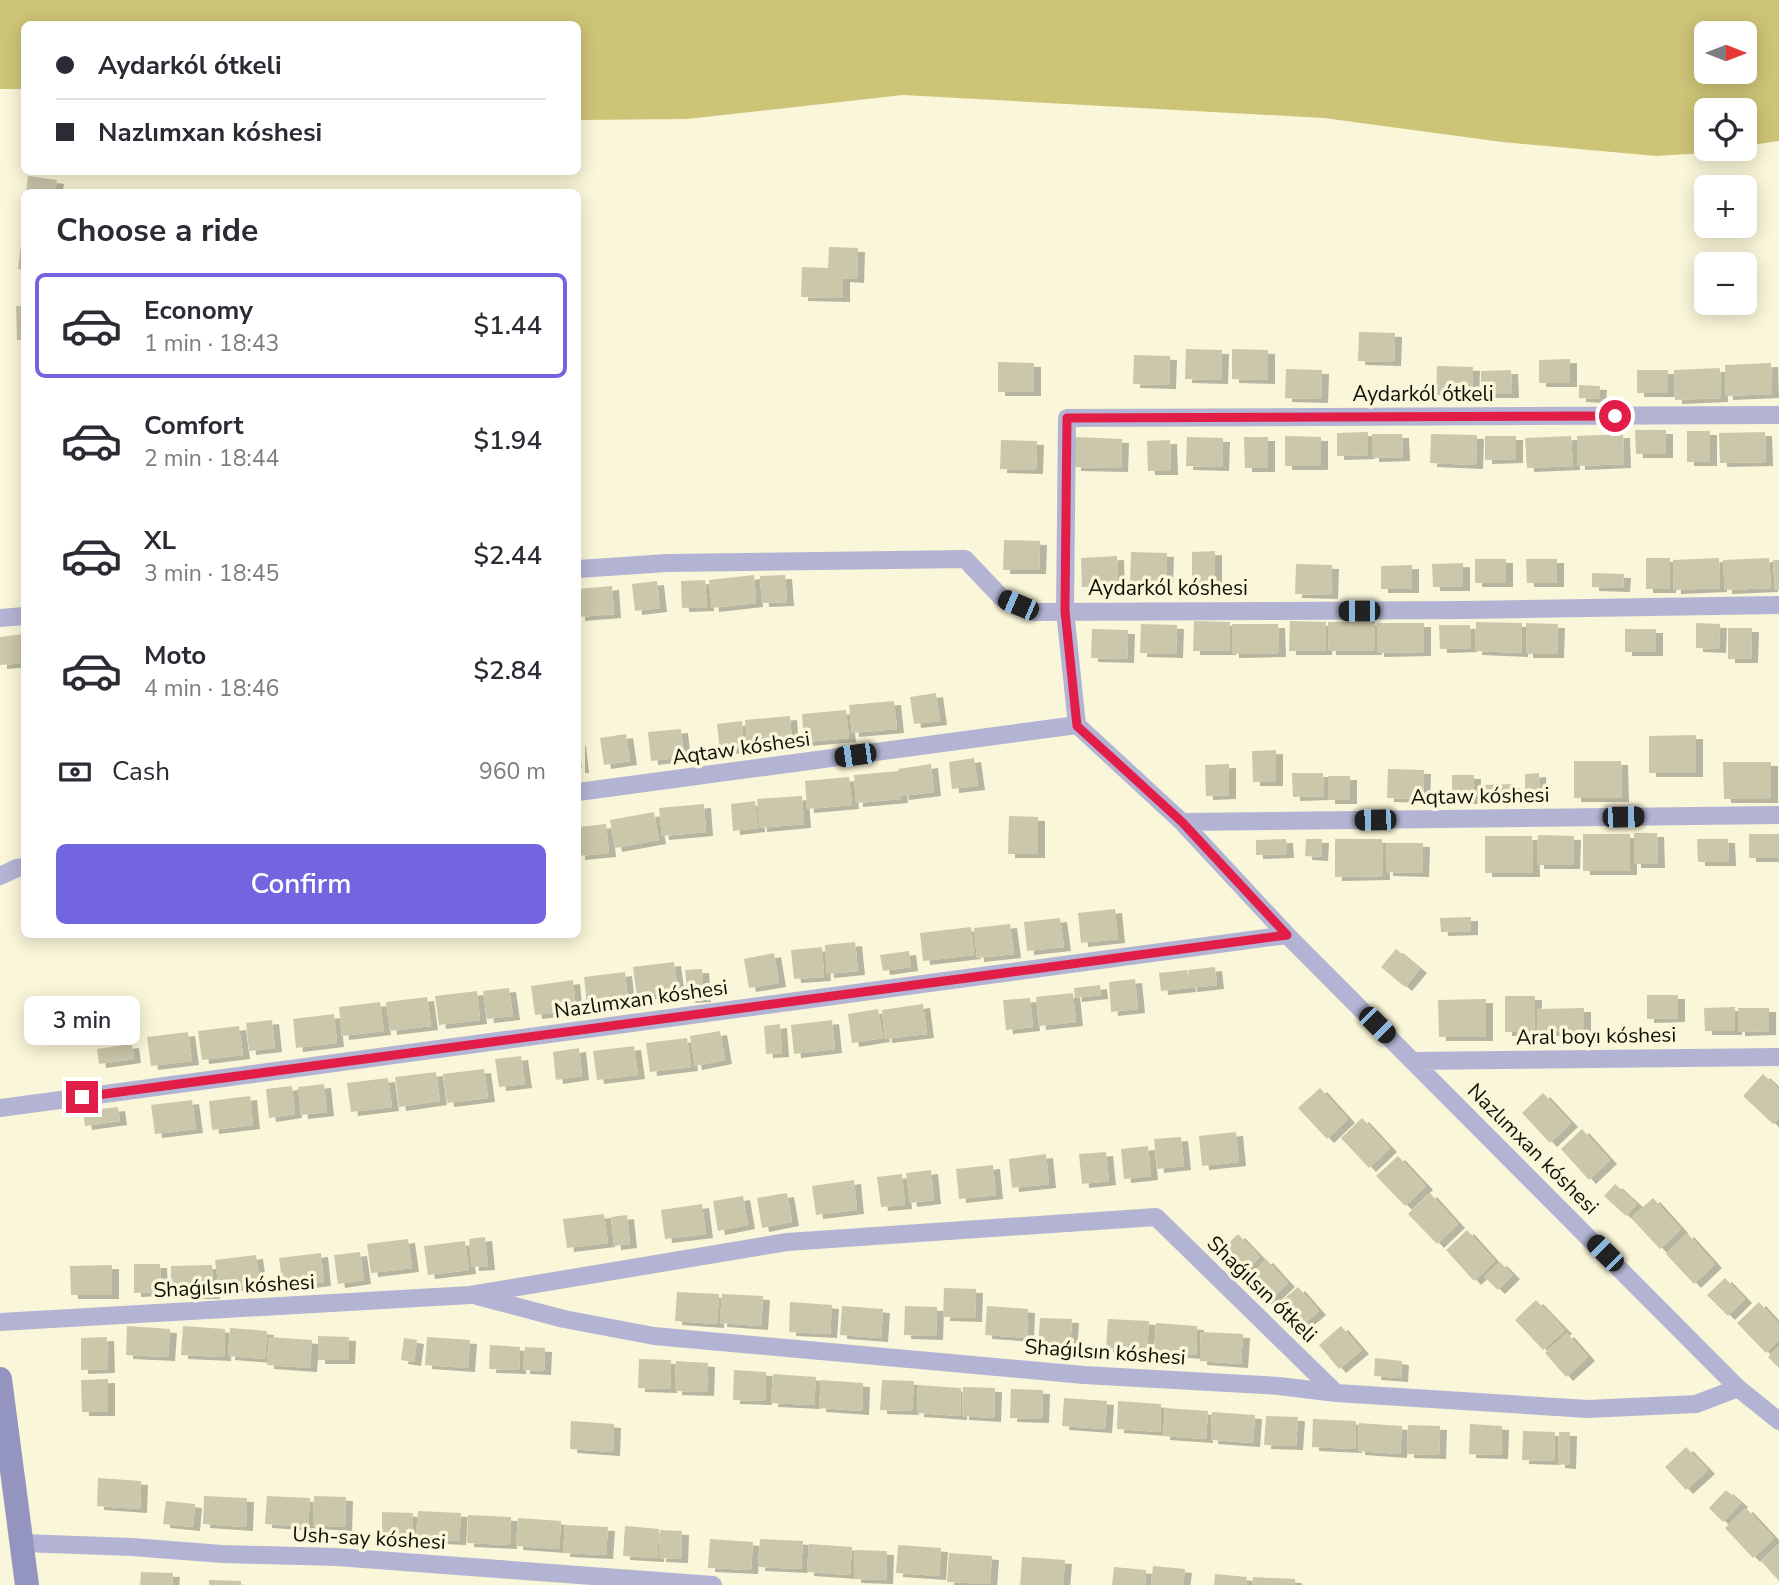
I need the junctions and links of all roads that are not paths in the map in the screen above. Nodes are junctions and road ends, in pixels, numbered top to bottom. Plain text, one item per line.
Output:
1 (1779, 415) edge
2 (581, 569) edge
3 (1779, 605) edge
4 (1065, 611) junction
5 (21, 616) edge
6 (0, 618) edge
7 (1077, 726) junction
8 (581, 792) edge
9 (1779, 815) edge
10 (1182, 822) junction
11 (21, 867) edge
12 (0, 876) edge
13 (1287, 935) junction
14 (1779, 1057) edge
15 (1413, 1061) junction
16 (0, 1108) edge
17 (1156, 1217) joint
18 (470, 1295) junction
19 (0, 1322) edge
20 (0, 1379) edge
21 (1738, 1388) junction
22 (1336, 1393) junction
23 (1779, 1421) edge
24 (22, 1544) junction
25 (27, 1585) edge
26 (713, 1585) edge

1 - 4 street, Aydarkól ótkeli
2 - 4 street, Aydarkól kóshesi
3 - 4 street, Aydarkól kóshesi
4 - 7 street
5 - 6 street
7 - 8 street, Aqtaw kóshesi
7 - 10 street, Nazlımxan kóshesi
9 - 10 street, Aqtaw kóshesi
10 - 13 street, Nazlımxan kóshesi
11 - 12 street
13 - 15 street, Nazlımxan kóshesi
13 - 16 street, Nazlımxan kóshesi
14 - 15 street, Aral boyı kóshesi
15 - 21 street, Nazlımxan kóshesi
17 - 18 street, Shaǵılsın kóshesi
17 - 22 street, Shaǵılsın ótkeli
18 - 19 street, Shaǵılsın kóshesi
18 - 22 street, Shaǵılsın kóshesi
20 - 24 street
21 - 22 street, Shaǵılsın kóshesi
21 - 23 street, Nazlımxan kóshesi
24 - 25 street
24 - 26 street, Ush-say kóshesi

